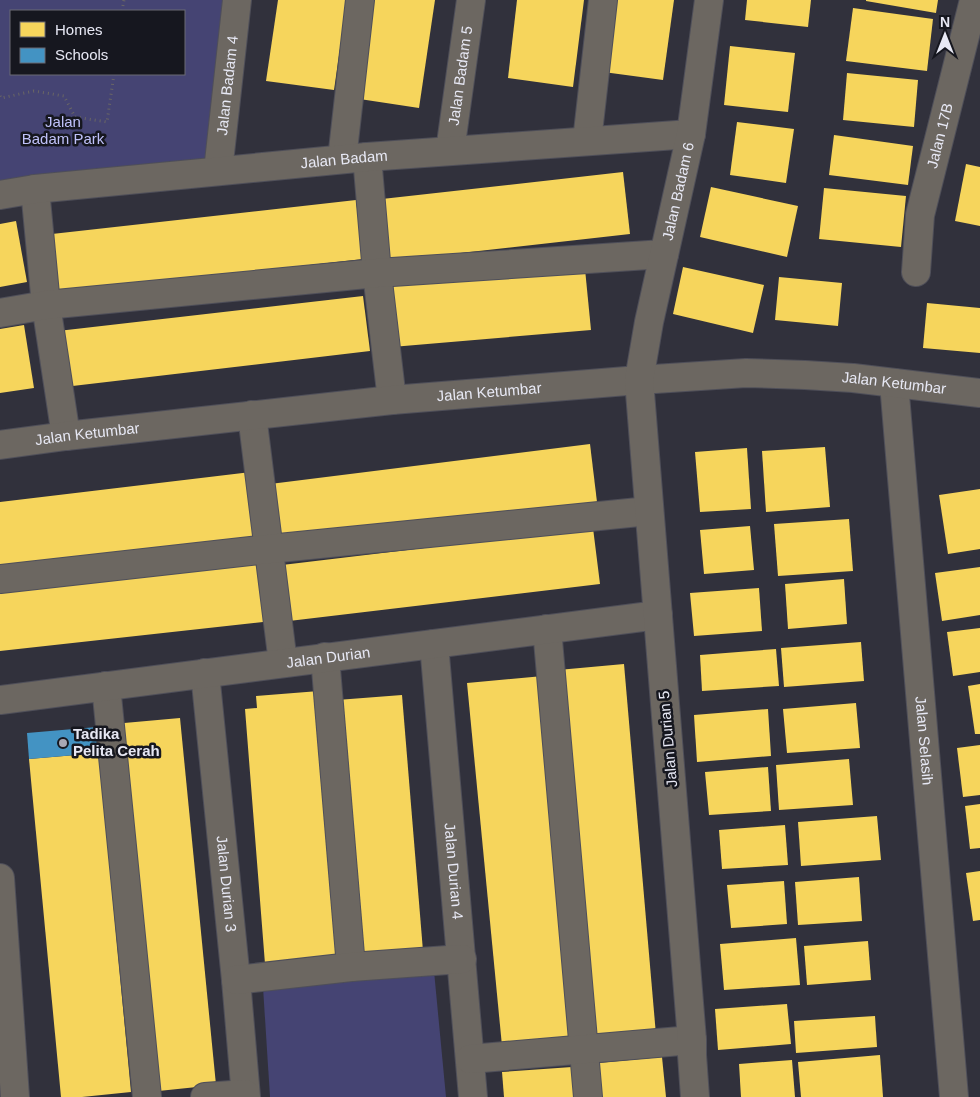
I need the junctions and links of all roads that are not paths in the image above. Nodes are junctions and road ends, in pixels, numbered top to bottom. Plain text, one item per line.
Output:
1 (237, 0) edge
2 (360, 0) edge
3 (471, 0) edge
4 (603, 0) edge
5 (709, 0) edge
6 (974, 0) edge
7 (691, 134) junction
8 (587, 141) junction
9 (450, 151) junction
10 (354, 158) junction
11 (218, 171) junction
12 (35, 189) junction
13 (0, 195) edge
14 (664, 254) junction
15 (377, 272) junction
16 (916, 272) dead end
17 (46, 305) junction
18 (0, 312) edge
19 (639, 380) junction
20 (894, 383) junction
21 (980, 392) edge
22 (392, 400) junction
23 (252, 415) junction
24 (66, 436) junction
25 (0, 445) edge
26 (649, 511) junction
27 (269, 549) junction
28 (0, 579) edge
29 (658, 614) junction
30 (547, 629) junction
31 (434, 644) junction
32 (325, 657) junction
33 (283, 663) junction
34 (205, 673) junction
35 (106, 686) junction
36 (0, 700) edge
37 (0, 878) edge
38 (462, 959) junction
39 (351, 967) junction
40 (236, 980) junction
41 (692, 1040) junction
42 (584, 1050) junction
43 (470, 1059) junction
44 (246, 1096) edge
45 (16, 1097) edge
46 (147, 1097) edge
47 (205, 1097) edge
48 (473, 1097) edge
49 (588, 1097) edge
50 (696, 1097) edge
51 (954, 1097) edge

1 - 11 street, Jalan Badam 4
2 - 10 street
3 - 9 street, Jalan Badam 5
4 - 8 street
5 - 7 street, Jalan Badam 6
6 - 16 street, Jalan 17B
7 - 8 street, Jalan Badam
7 - 14 street, Jalan Badam 6
8 - 9 street, Jalan Badam
9 - 10 street, Jalan Badam
10 - 11 street, Jalan Badam
10 - 15 street
11 - 12 street, Jalan Badam
12 - 13 street, Jalan Badam
12 - 17 street
14 - 15 street
14 - 19 street, Jalan Badam 6
15 - 17 street
15 - 22 street
17 - 18 street
17 - 24 street
19 - 20 street, Jalan Ketumbar
19 - 22 street, Jalan Ketumbar
19 - 26 street, Jalan Durian 5
20 - 21 street, Jalan Ketumbar
20 - 51 street, Jalan Selasih
22 - 23 street, Jalan Ketumbar
23 - 24 street, Jalan Ketumbar
23 - 27 street
24 - 25 street, Jalan Ketumbar
26 - 27 street
26 - 29 street, Jalan Durian 5
27 - 28 street
27 - 33 street
29 - 30 street, Jalan Durian
29 - 41 street, Jalan Durian 5
30 - 31 street, Jalan Durian
30 - 42 street
31 - 32 street, Jalan Durian
31 - 38 street, Jalan Durian 4
32 - 33 street, Jalan Durian
32 - 39 street
33 - 34 street, Jalan Durian
34 - 35 street, Jalan Durian
34 - 40 street, Jalan Durian 3
35 - 36 street, Jalan Durian
35 - 46 street
37 - 45 street
38 - 39 street
38 - 43 street, Jalan Durian 4
39 - 40 street
40 - 44 street, Jalan Durian 3
41 - 42 street
41 - 50 street, Jalan Durian 5
42 - 43 street
42 - 49 street
43 - 48 street, Jalan Durian 4
44 - 47 street

